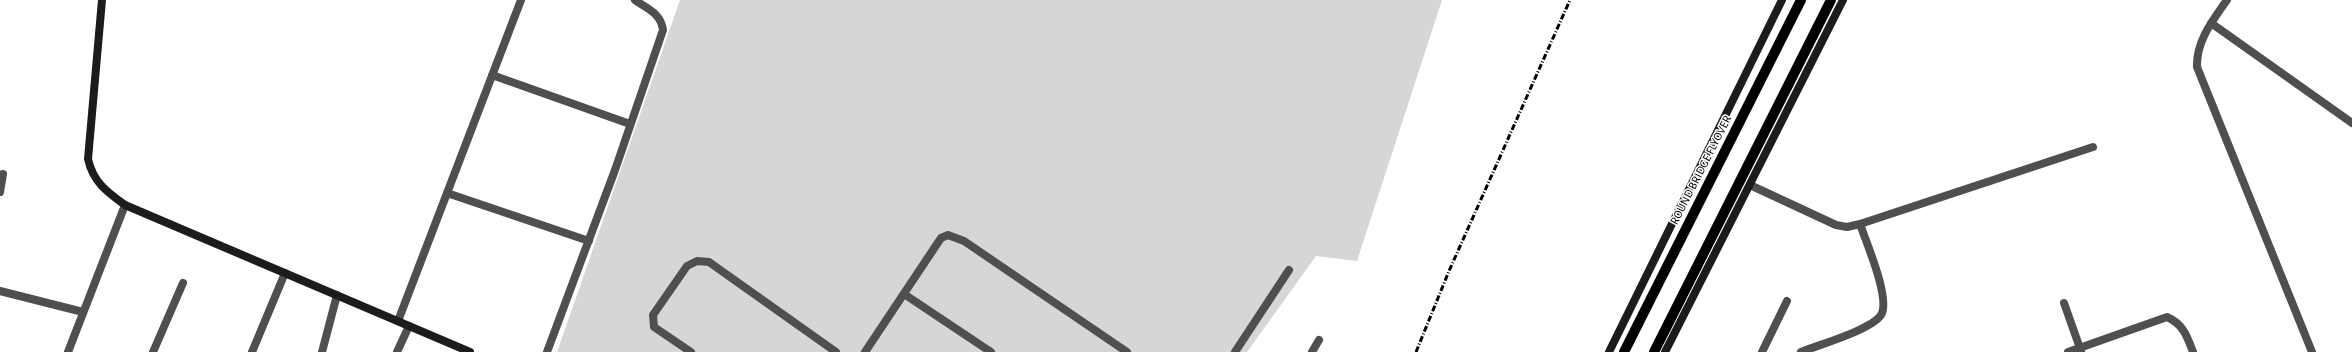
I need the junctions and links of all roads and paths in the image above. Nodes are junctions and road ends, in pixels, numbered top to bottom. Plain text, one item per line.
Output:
1 (102, 0) edge
2 (521, 0) edge
3 (635, 0) edge
4 (1782, 0) edge
5 (1801, 0) edge
6 (1831, 0) edge
7 (1844, 0) edge
8 (2228, 0) edge
9 (2211, 23) junction
10 (492, 75) junction
11 (2352, 123) edge
12 (630, 124) junction
13 (2093, 147) dead end
14 (3, 174) dead end
15 (1750, 185) junction
16 (0, 192) edge
17 (447, 193) junction
18 (125, 205) junction
19 (1860, 224) junction
20 (589, 241) junction
21 (1289, 270) dead end
22 (285, 273) junction
23 (182, 283) dead end
24 (0, 291) edge
25 (904, 294) junction
26 (337, 296) junction
27 (1787, 301) dead end
28 (2064, 303) dead end
29 (83, 312) junction
30 (398, 321) junction
31 (409, 326) junction
32 (1319, 340) dead end
33 (2081, 350) edge
34 (68, 352) edge
35 (153, 352) edge
36 (252, 352) edge
37 (322, 352) edge
38 (397, 352) edge
39 (470, 352) edge
40 (547, 352) edge
41 (691, 352) edge
42 (836, 352) edge
43 (865, 352) edge
44 (991, 352) edge
45 (1126, 352) edge
46 (1235, 352) edge
47 (1312, 352) edge
48 (1610, 352) edge
49 (1624, 352) edge
50 (1654, 352) edge
51 (1665, 352) edge
52 (1762, 352) edge
53 (1801, 352) edge
54 (2068, 352) edge
55 (2193, 352) edge
56 (2312, 352) edge

1 - 18 street
2 - 10 street
3 - 12 street
4 - 48 street
5 - 49 main road, ROUND BRIDGE FLYOVER
6 - 50 main road
7 - 15 street
8 - 9 street
9 - 11 street
9 - 56 street
10 - 12 street
10 - 17 street
12 - 20 street
13 - 19 street
14 - 16 street
15 - 19 street
15 - 51 street
17 - 20 street
17 - 30 street
18 - 22 street
18 - 29 street
19 - 53 street
20 - 40 street
21 - 46 street
22 - 26 street
22 - 36 street
23 - 35 street
24 - 29 street
25 - 43 street
25 - 44 street
25 - 45 street
26 - 30 street
26 - 37 street
27 - 52 street
28 - 33 street
29 - 34 street
30 - 31 street
31 - 38 street
31 - 39 street
32 - 47 street
33 - 54 street
33 - 55 street
41 - 42 street

